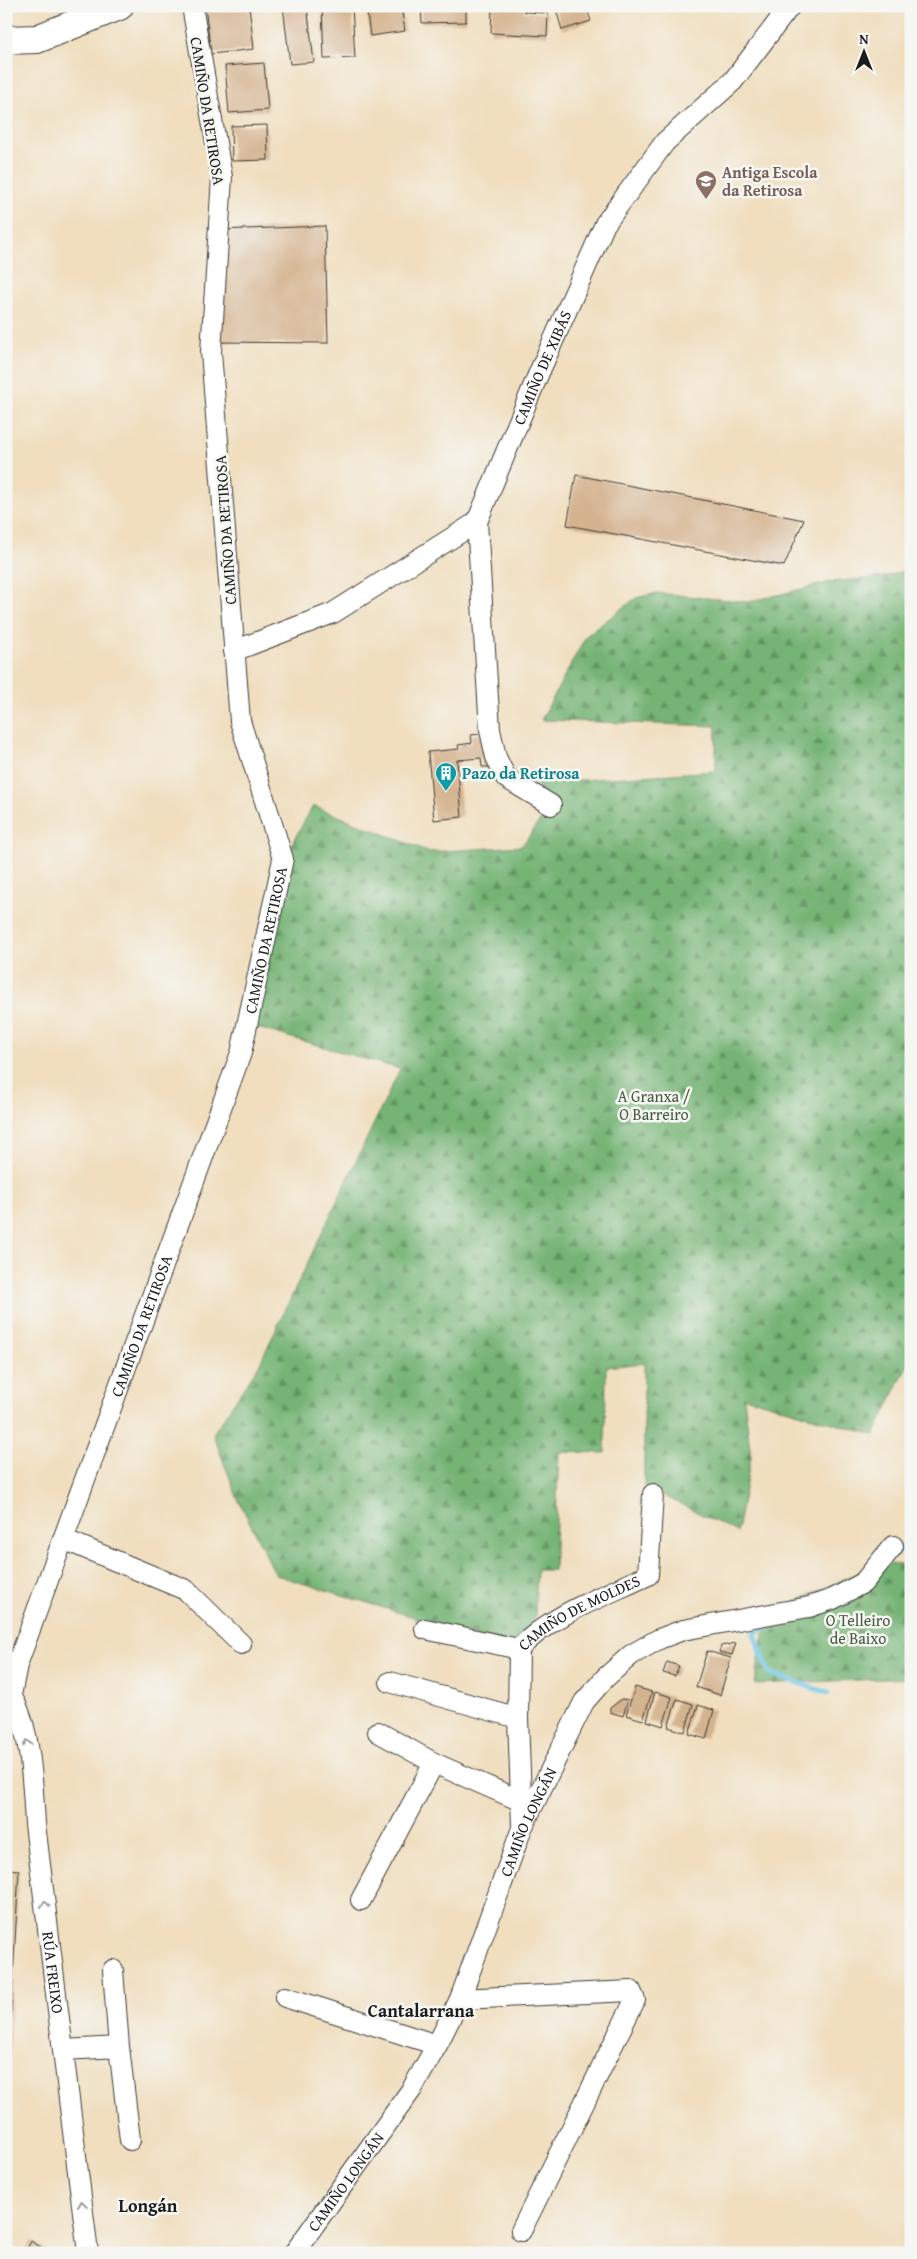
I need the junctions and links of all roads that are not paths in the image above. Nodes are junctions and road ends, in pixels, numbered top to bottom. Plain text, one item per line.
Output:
1 (119, 6) edge
2 (192, 6) edge
3 (790, 6) edge
4 (6, 40) edge
5 (477, 522) junction
6 (234, 651) junction
7 (551, 805) dead end
8 (653, 1494) dead end
9 (64, 1539) junction
10 (893, 1546) dead end
11 (425, 1629) dead end
12 (241, 1644) dead end
13 (519, 1649) junction
14 (390, 1682) dead end
15 (9, 1692) edge
16 (518, 1718) junction
17 (378, 1732) dead end
18 (434, 1763) junction
19 (521, 1801) junction
20 (522, 1828) junction
21 (361, 1900) dead end
22 (113, 1970) dead end
23 (284, 1997) dead end
24 (460, 1999) junction
25 (437, 2045) junction
26 (119, 2047) junction
27 (63, 2050) junction
28 (130, 2140) dead end
29 (521, 2231) dead end
30 (298, 2251) edge
31 (88, 2253) edge

1 - 4 street
2 - 6 street, CAMIÑO DA RETIROSA
3 - 5 street, CAMIÑO DE XIBÁS
5 - 6 street
5 - 7 street
6 - 9 street, CAMIÑO DA RETIROSA
8 - 13 street, CAMIÑO DE MOLDES
9 - 12 street
9 - 15 street, CAMIÑO DA RETIROSA
10 - 20 street, CAMIÑO LONGÁN
11 - 13 street
13 - 16 street, CAMIÑO DE MOLDES
14 - 16 street
27 -> 15 street, RÚA FREIXO
16 - 19 street, CAMIÑO DE MOLDES
17 - 18 street
18 - 19 street
18 - 21 street
19 - 20 street, CAMIÑO DE MOLDES
20 - 24 street, CAMIÑO LONGÁN
22 - 26 street
23 - 25 street
24 - 25 street, CAMIÑO LONGÁN
24 - 29 street
25 - 30 street, CAMIÑO LONGÁN
26 - 27 street
26 - 28 street
31 -> 27 street, RÚA FREIXO

